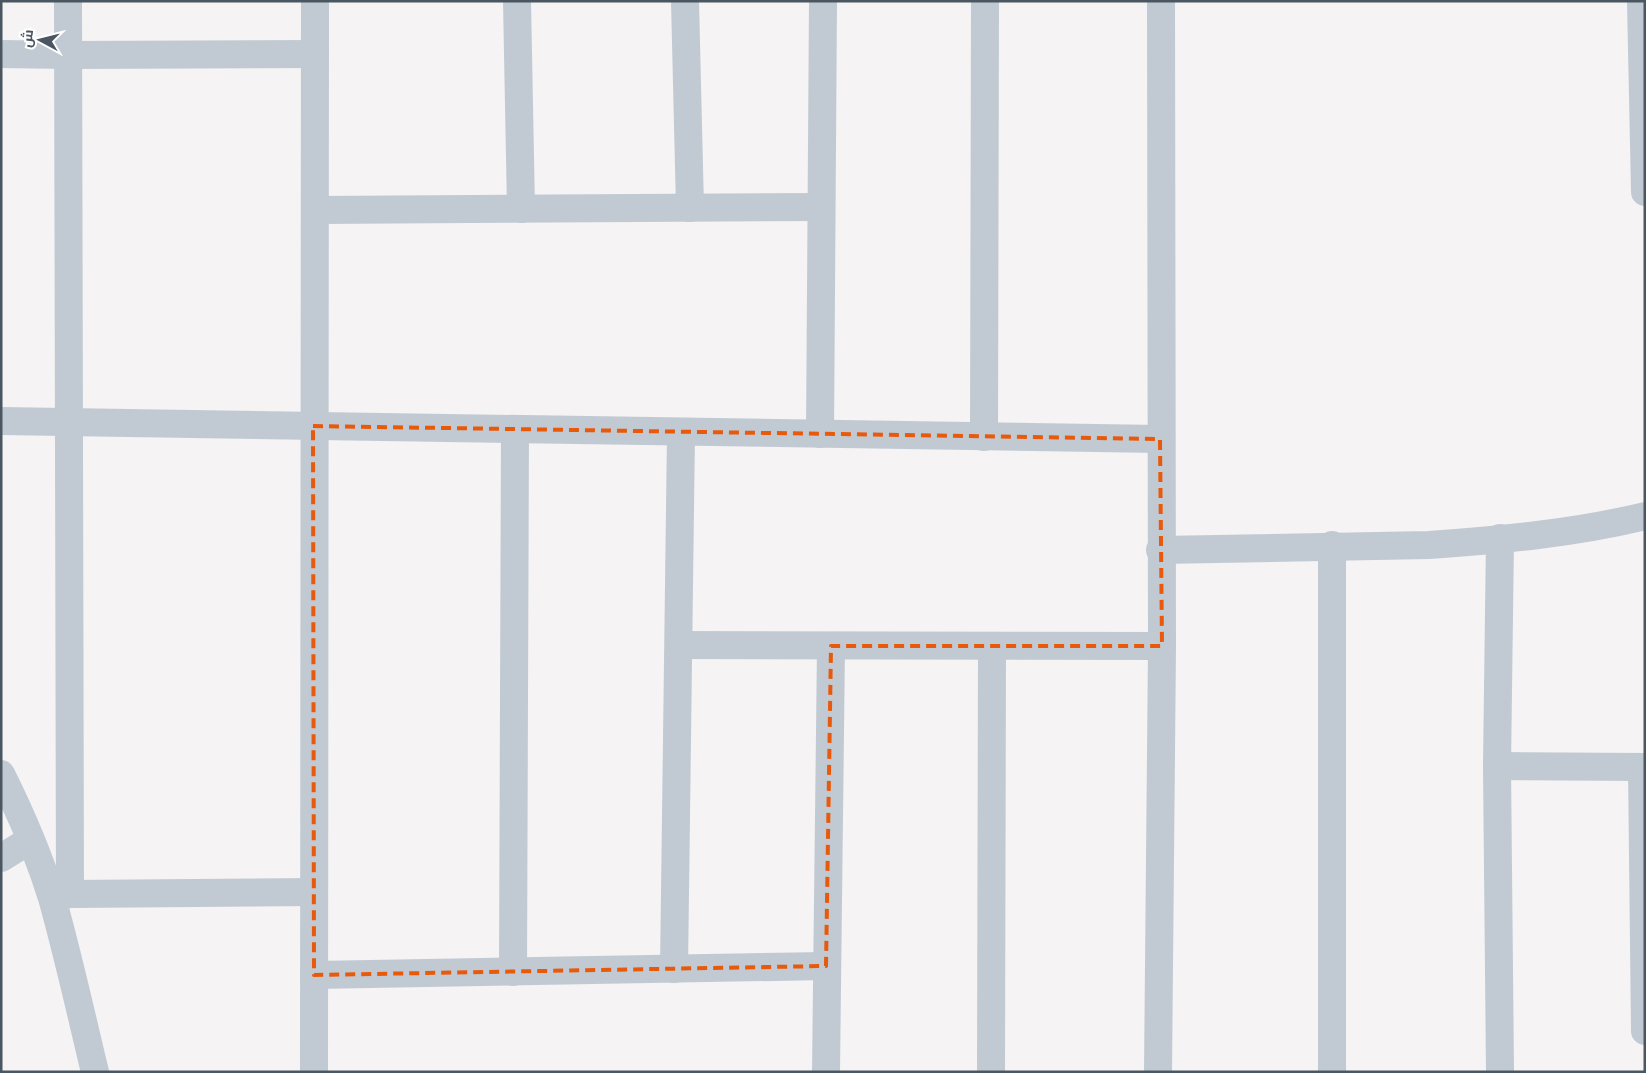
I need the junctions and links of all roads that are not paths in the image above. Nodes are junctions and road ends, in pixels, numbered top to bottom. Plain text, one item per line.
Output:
1 (68, 1) edge
2 (315, 1) edge
3 (518, 1) edge
4 (685, 1) edge
5 (823, 1) edge
6 (985, 1) edge
7 (1161, 1) edge
8 (1642, 1) edge
9 (1, 54) edge
10 (315, 54) junction
11 (68, 56) junction
12 (1645, 192) edge
13 (822, 207) junction
14 (690, 208) junction
15 (520, 209) junction
16 (316, 210) junction
17 (1, 421) edge
18 (69, 422) junction
19 (314, 426) junction
20 (515, 429) junction
21 (681, 432) junction
22 (820, 434) junction
23 (984, 437) junction
24 (1160, 439) junction
25 (1645, 516) edge
26 (1500, 538) junction
27 (1332, 545) junction
28 (1160, 550) junction
29 (679, 645) junction
30 (831, 646) junction
31 (992, 646) junction
32 (1162, 646) junction
33 (1497, 766) junction
34 (1643, 767) edge
35 (1, 774) edge
36 (30, 840) junction
37 (1, 858) edge
38 (314, 892) junction
39 (60, 895) junction
40 (826, 966) junction
41 (674, 968) junction
42 (513, 972) junction
43 (314, 975) junction
44 (1645, 1032) edge
45 (95, 1072) edge
46 (314, 1072) edge
47 (826, 1072) edge
48 (991, 1072) edge
49 (1158, 1072) edge
50 (1332, 1072) edge
51 (1500, 1072) edge

1 - 11 street
2 - 10 street
3 - 15 street
4 - 14 street
5 - 13 street
6 - 23 street
7 - 24 street
8 - 12 street
9 - 11 street
10 - 11 street
10 - 16 street
11 - 18 street
13 - 14 street
13 - 22 street
14 - 15 street
15 - 16 street
16 - 19 street
17 - 18 street
18 - 19 street
18 - 39 street
19 - 20 street
19 - 38 street
20 - 21 street
20 - 42 street
21 - 22 street
21 - 29 street
22 - 23 street
23 - 24 street
24 - 28 street
25 - 26 street
26 - 27 street
26 - 33 street
27 - 28 street
27 - 50 street
28 - 32 street
29 - 30 street
29 - 41 street
30 - 31 street
30 - 40 street
31 - 32 street
31 - 48 street
32 - 49 street
33 - 34 street
33 - 51 street
34 - 44 street
35 - 36 street
36 - 37 street
36 - 39 street
38 - 39 street
38 - 43 street
39 - 45 street
40 - 41 street
40 - 47 street
41 - 42 street
42 - 43 street
43 - 46 street

